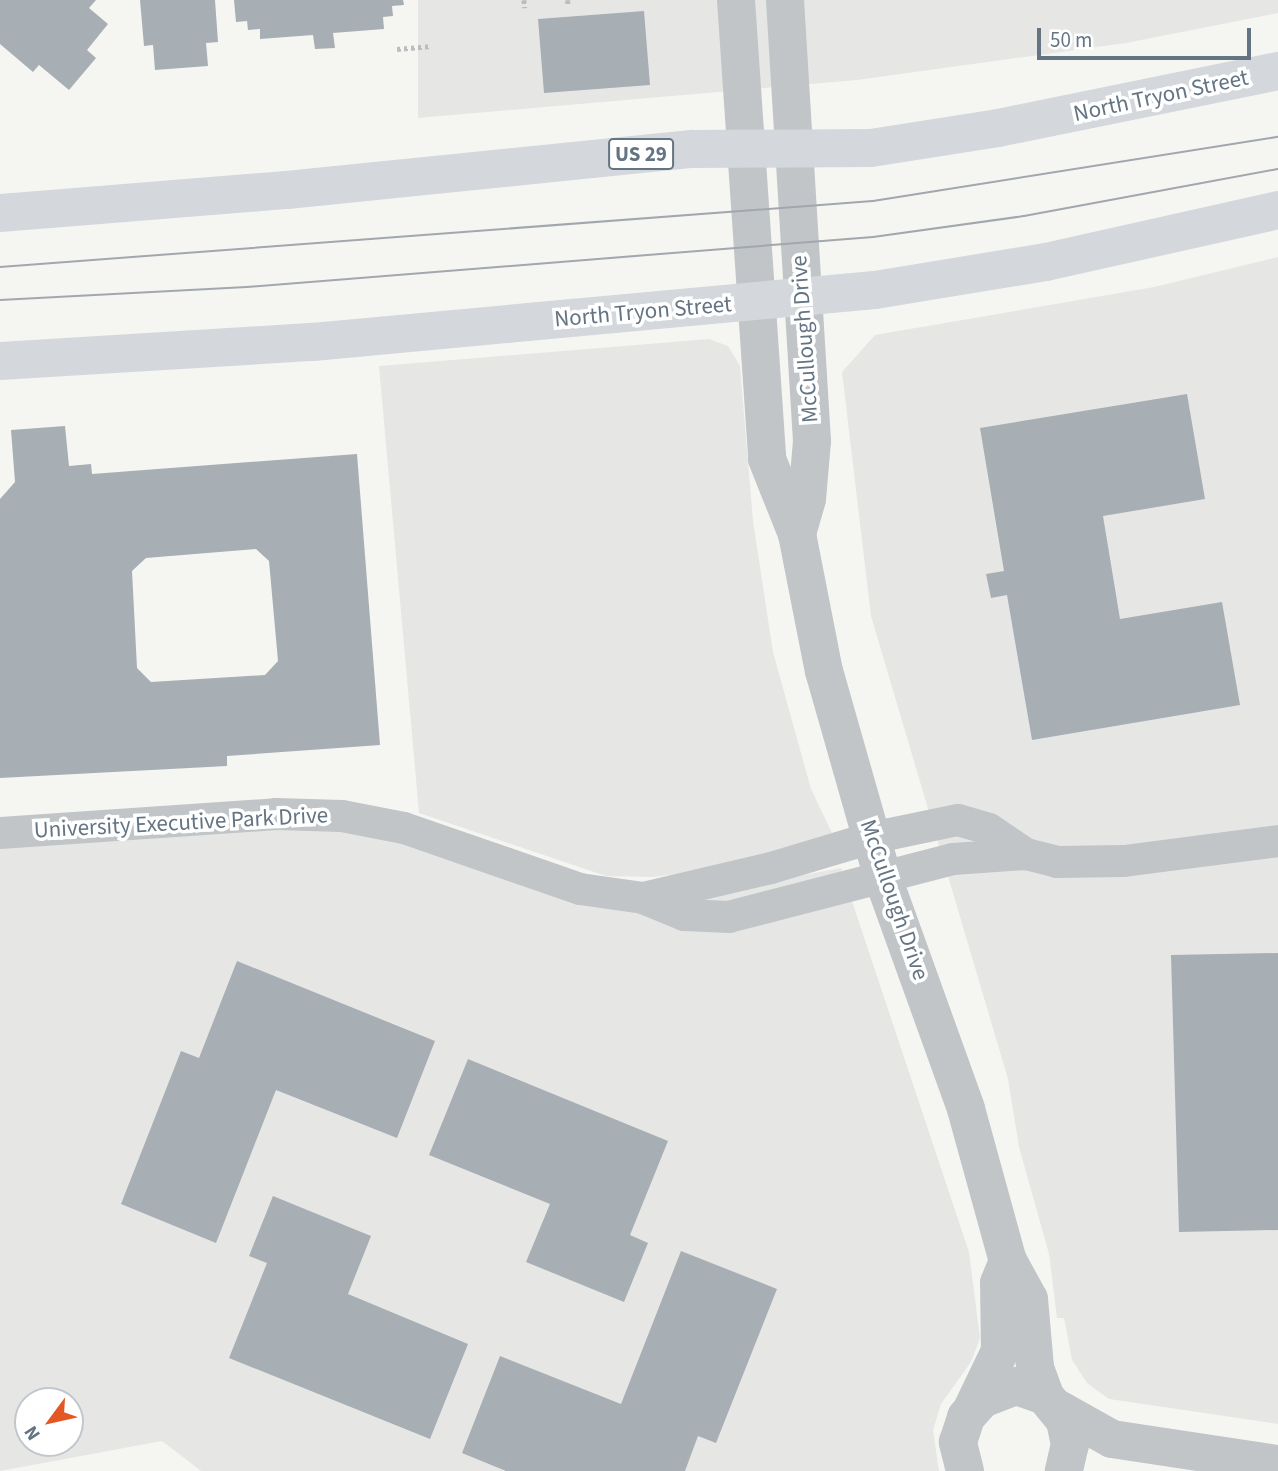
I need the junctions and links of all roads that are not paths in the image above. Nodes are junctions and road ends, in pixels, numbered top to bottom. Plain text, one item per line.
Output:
1 (736, 0) edge
2 (785, 0) edge
3 (1278, 71) edge
4 (747, 149) junction
5 (796, 149) junction
6 (1278, 210) edge
7 (0, 213) edge
8 (801, 297) junction
9 (756, 301) junction
10 (0, 361) edge
11 (797, 534) junction
12 (0, 833) edge
13 (871, 838) junction
14 (1278, 841) edge
15 (1026, 854) junction
16 (883, 878) junction
17 (643, 898) junction
18 (1007, 1261) junction
19 (1050, 1402) junction
20 (973, 1407) junction
21 (1278, 1464) edge
22 (964, 1470) edge
23 (1064, 1471) edge

1 - 4 street, McCullough Drive
2 - 5 street, McCullough Drive
3 - 5 main road, North Tryon Street / US 29
4 - 5 main road, North Tryon Street / US 29
4 - 7 main road, North Tryon Street / US 29
4 - 9 street, McCullough Drive
5 - 8 street, McCullough Drive
6 - 8 main road, North Tryon Street
8 - 9 main road, North Tryon Street
8 - 11 street, McCullough Drive
9 - 10 main road, North Tryon Street
9 - 11 street, McCullough Drive
11 - 13 street, McCullough Drive
12 - 17 street, University Executive Park Drive
13 - 15 street, University Executive Park Drive
13 - 16 street, McCullough Drive
13 - 17 street, University Executive Park Drive
14 - 15 street, University Executive Park Drive
15 - 16 street, University Executive Park Drive
16 - 17 street, University Executive Park Drive
16 - 18 street, McCullough Drive
18 - 19 street, McCullough Drive
18 - 20 street, McCullough Drive
19 - 20 street
19 - 21 street
19 - 23 street, McCullough Drive
20 - 22 street, McCullough Drive

